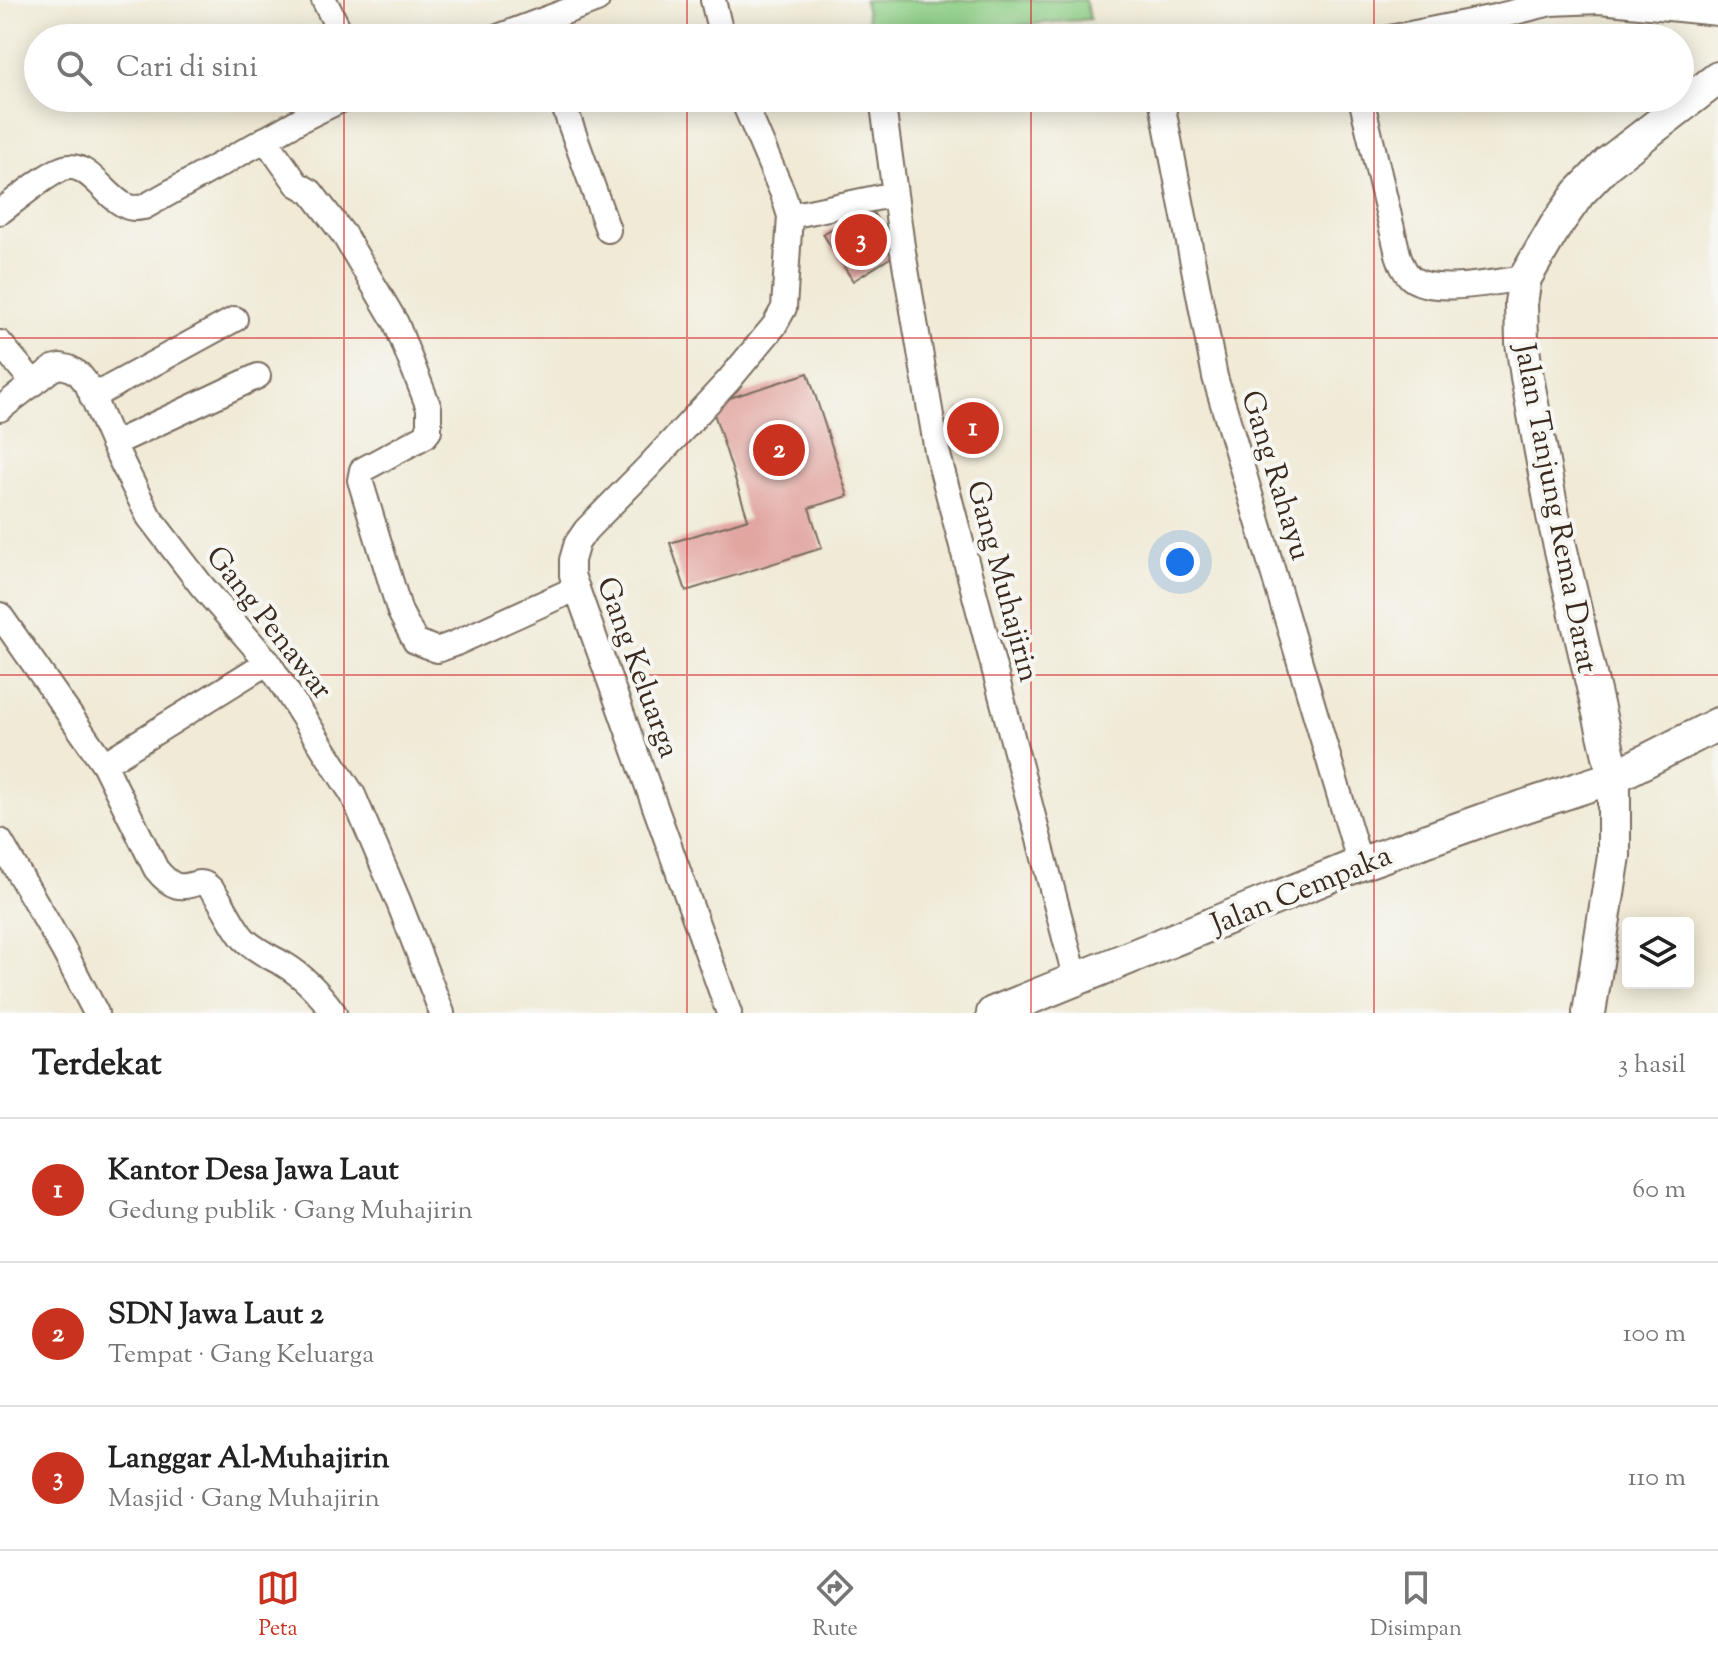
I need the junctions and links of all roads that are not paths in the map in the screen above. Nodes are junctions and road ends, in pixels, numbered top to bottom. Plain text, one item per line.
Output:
1 (324, 0) edge
2 (597, 0) edge
3 (713, 0) edge
4 (1476, 10) edge
5 (1718, 13) edge
6 (336, 24) edge
7 (551, 24) edge
8 (719, 24) edge
9 (1433, 24) edge
10 (1718, 78) edge
11 (1694, 97) edge
12 (318, 112) edge
13 (566, 112) edge
14 (748, 112) edge
15 (884, 112) edge
16 (1164, 112) edge
17 (1364, 112) edge
18 (1674, 112) edge
19 (265, 139) junction
20 (895, 194) junction
21 (0, 212) edge
22 (790, 216) junction
23 (608, 230) dead end
24 (1525, 278) junction
25 (235, 319) dead end
26 (0, 343) edge
27 (258, 376) dead end
28 (33, 382) junction
29 (92, 397) junction
30 (0, 409) edge
31 (113, 444) junction
32 (577, 588) junction
33 (0, 615) edge
34 (268, 662) junction
35 (1718, 724) edge
36 (104, 764) junction
37 (1614, 777) junction
38 (0, 841) edge
39 (1360, 864) junction
40 (1076, 980) junction
41 (96, 1013) edge
42 (334, 1013) edge
43 (442, 1013) edge
44 (729, 1013) edge
45 (993, 1013) edge
46 (1589, 1013) edge

1 - 6 street
2 - 7 street
3 - 8 street
4 - 5 street
4 - 9 street
10 - 11 street, Jalan Tanjung Rema Darat
12 - 19 street
13 - 23 street
14 - 22 street
15 - 20 street, Gang Muhajirin
16 - 39 street, Gang Rahayu
17 - 24 street
18 - 24 street, Jalan Tanjung Rema Darat
19 - 21 street
19 - 32 street
20 - 22 street
20 - 40 street, Gang Muhajirin
22 - 32 street, Gang Keluarga
24 - 37 street, Jalan Tanjung Rema Darat
25 - 29 street
26 - 28 street
27 - 31 street
28 - 29 street, Gang Penawar
28 - 30 street
29 - 31 street, Gang Penawar
31 - 34 street, Gang Penawar
32 - 44 street, Gang Keluarga
33 - 36 street
34 - 36 street
34 - 43 street, Gang Penawar
35 - 37 street, Jalan Cempaka
36 - 42 street
37 - 39 street, Jalan Cempaka
37 - 46 street, Jalan Tanjung Rema Darat
38 - 41 street
39 - 40 street, Jalan Cempaka
40 - 45 street, Jalan Cempaka

